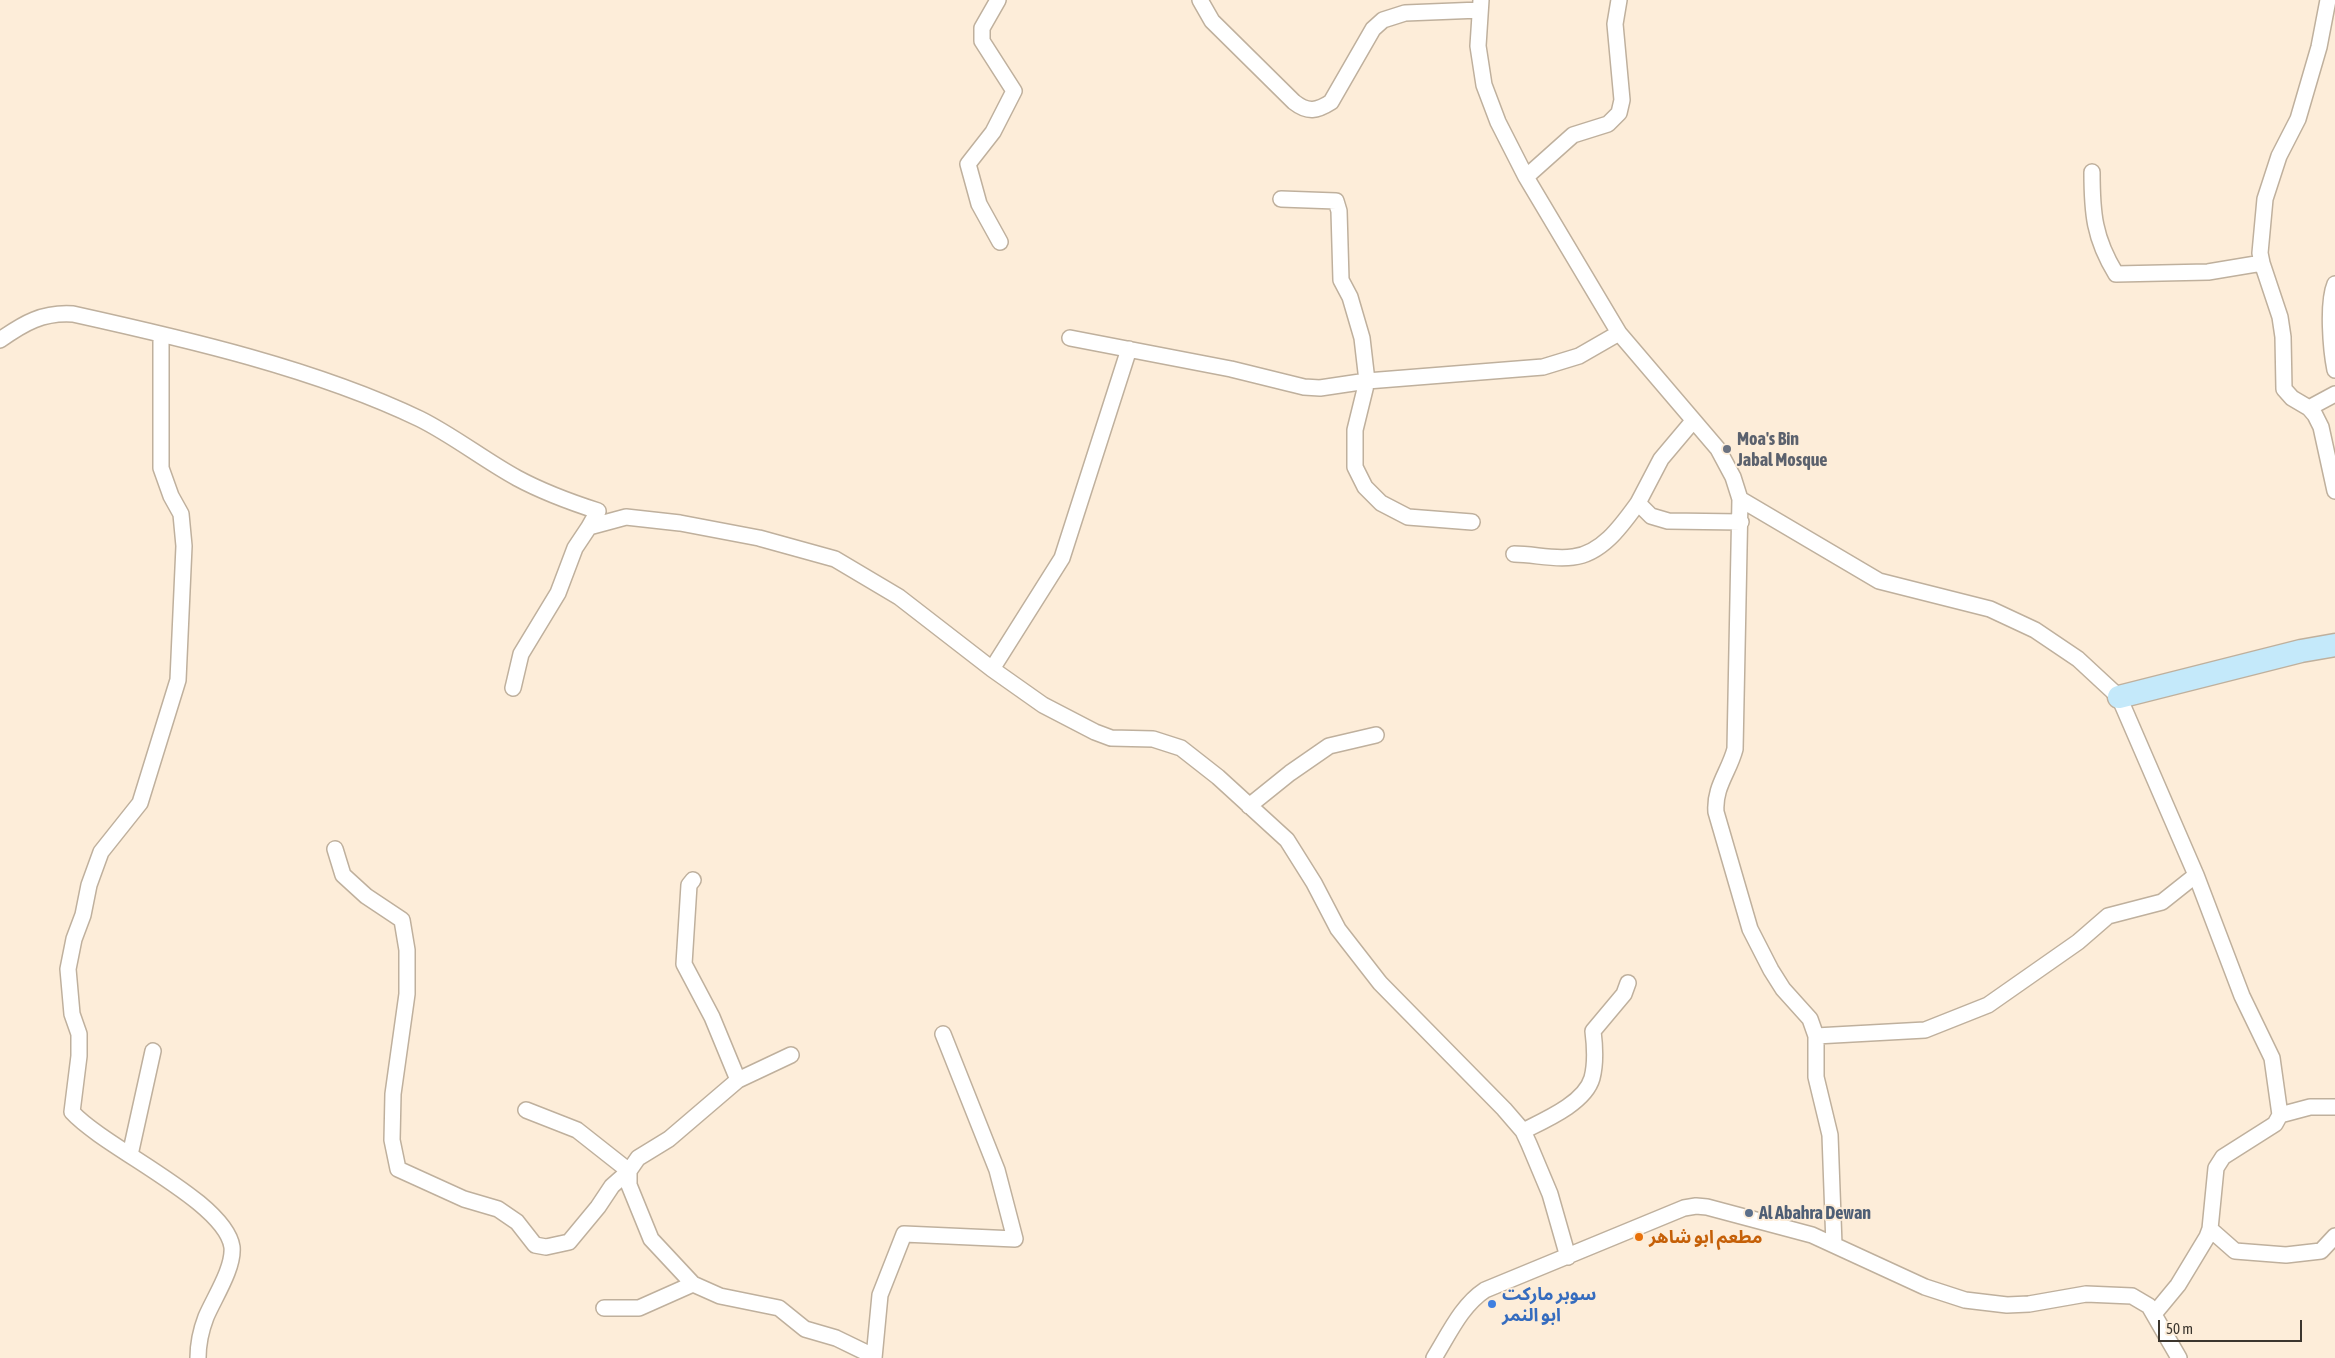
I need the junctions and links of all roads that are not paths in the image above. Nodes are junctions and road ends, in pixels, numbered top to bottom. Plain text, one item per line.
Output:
1 (998, 0) edge
2 (1200, 0) edge
3 (1619, 0) edge
4 (2328, 0) edge
5 (1480, 5) edge
6 (2092, 172) dead end
7 (1526, 177) junction
8 (1281, 199) dead end
9 (1000, 242) dead end
10 (2262, 263) junction
11 (2335, 284) edge
12 (1619, 333) junction
13 (161, 335) junction
14 (1070, 338) dead end
15 (0, 340) edge
16 (1128, 349) junction
17 (2335, 370) edge
18 (1367, 381) junction
19 (2335, 394) edge
20 (2309, 408) junction
21 (1693, 421) junction
22 (2335, 491) edge
23 (1740, 499) junction
24 (1638, 503) junction
25 (614, 514) dead end
26 (1472, 522) dead end
27 (1741, 522) junction
28 (589, 527) junction
29 (1514, 554) dead end
30 (2335, 645) edge
31 (992, 669) junction
32 (513, 688) dead end
33 (2119, 697) junction
34 (1376, 735) dead end
35 (1250, 806) junction
36 (335, 849) dead end
37 (2196, 875) junction
38 (693, 880) dead end
39 (1628, 983) dead end
40 (943, 1034) dead end
41 (1816, 1036) junction
42 (153, 1051) dead end
43 (791, 1055) dead end
44 (738, 1080) junction
45 (2335, 1107) edge
46 (526, 1110) dead end
47 (2280, 1115) junction
48 (1522, 1131) junction
49 (130, 1155) junction
50 (630, 1172) junction
51 (2210, 1229) junction
52 (2335, 1236) edge
53 (1834, 1245) junction
54 (1568, 1257) junction
55 (694, 1284) junction
56 (604, 1308) dead end
57 (2154, 1314) junction
58 (198, 1358) edge
59 (872, 1358) edge
60 (1434, 1358) edge
61 (2179, 1358) edge

1 - 9 street
2 - 5 street
3 - 7 street
4 - 10 street
5 - 7 street
6 - 10 street
7 - 12 street
8 - 18 street
10 - 20 street
11 - 17 street
12 - 18 street
12 - 21 street
13 - 15 street
13 - 28 street
13 - 49 street
14 - 16 street
16 - 18 street
16 - 31 street
18 - 26 street
19 - 20 street
20 - 22 street
21 - 23 street
21 - 24 street
23 - 27 street
23 - 33 street
24 - 27 street
24 - 29 street
25 - 28 street
27 - 41 street
28 - 31 street
28 - 32 street
30 - 33 street
31 - 35 street
33 - 37 street
34 - 35 street
35 - 48 street
36 - 50 street
37 - 41 street
37 - 47 street
38 - 44 street
39 - 48 street
40 - 59 street
41 - 53 street
42 - 49 street
43 - 44 street
44 - 50 street
45 - 47 street
46 - 50 street
47 - 51 street
48 - 54 street
49 - 58 street
50 - 55 street
51 - 52 street
51 - 57 street
53 - 54 street
53 - 57 street
54 - 60 street
55 - 56 street
55 - 59 street
57 - 61 street

